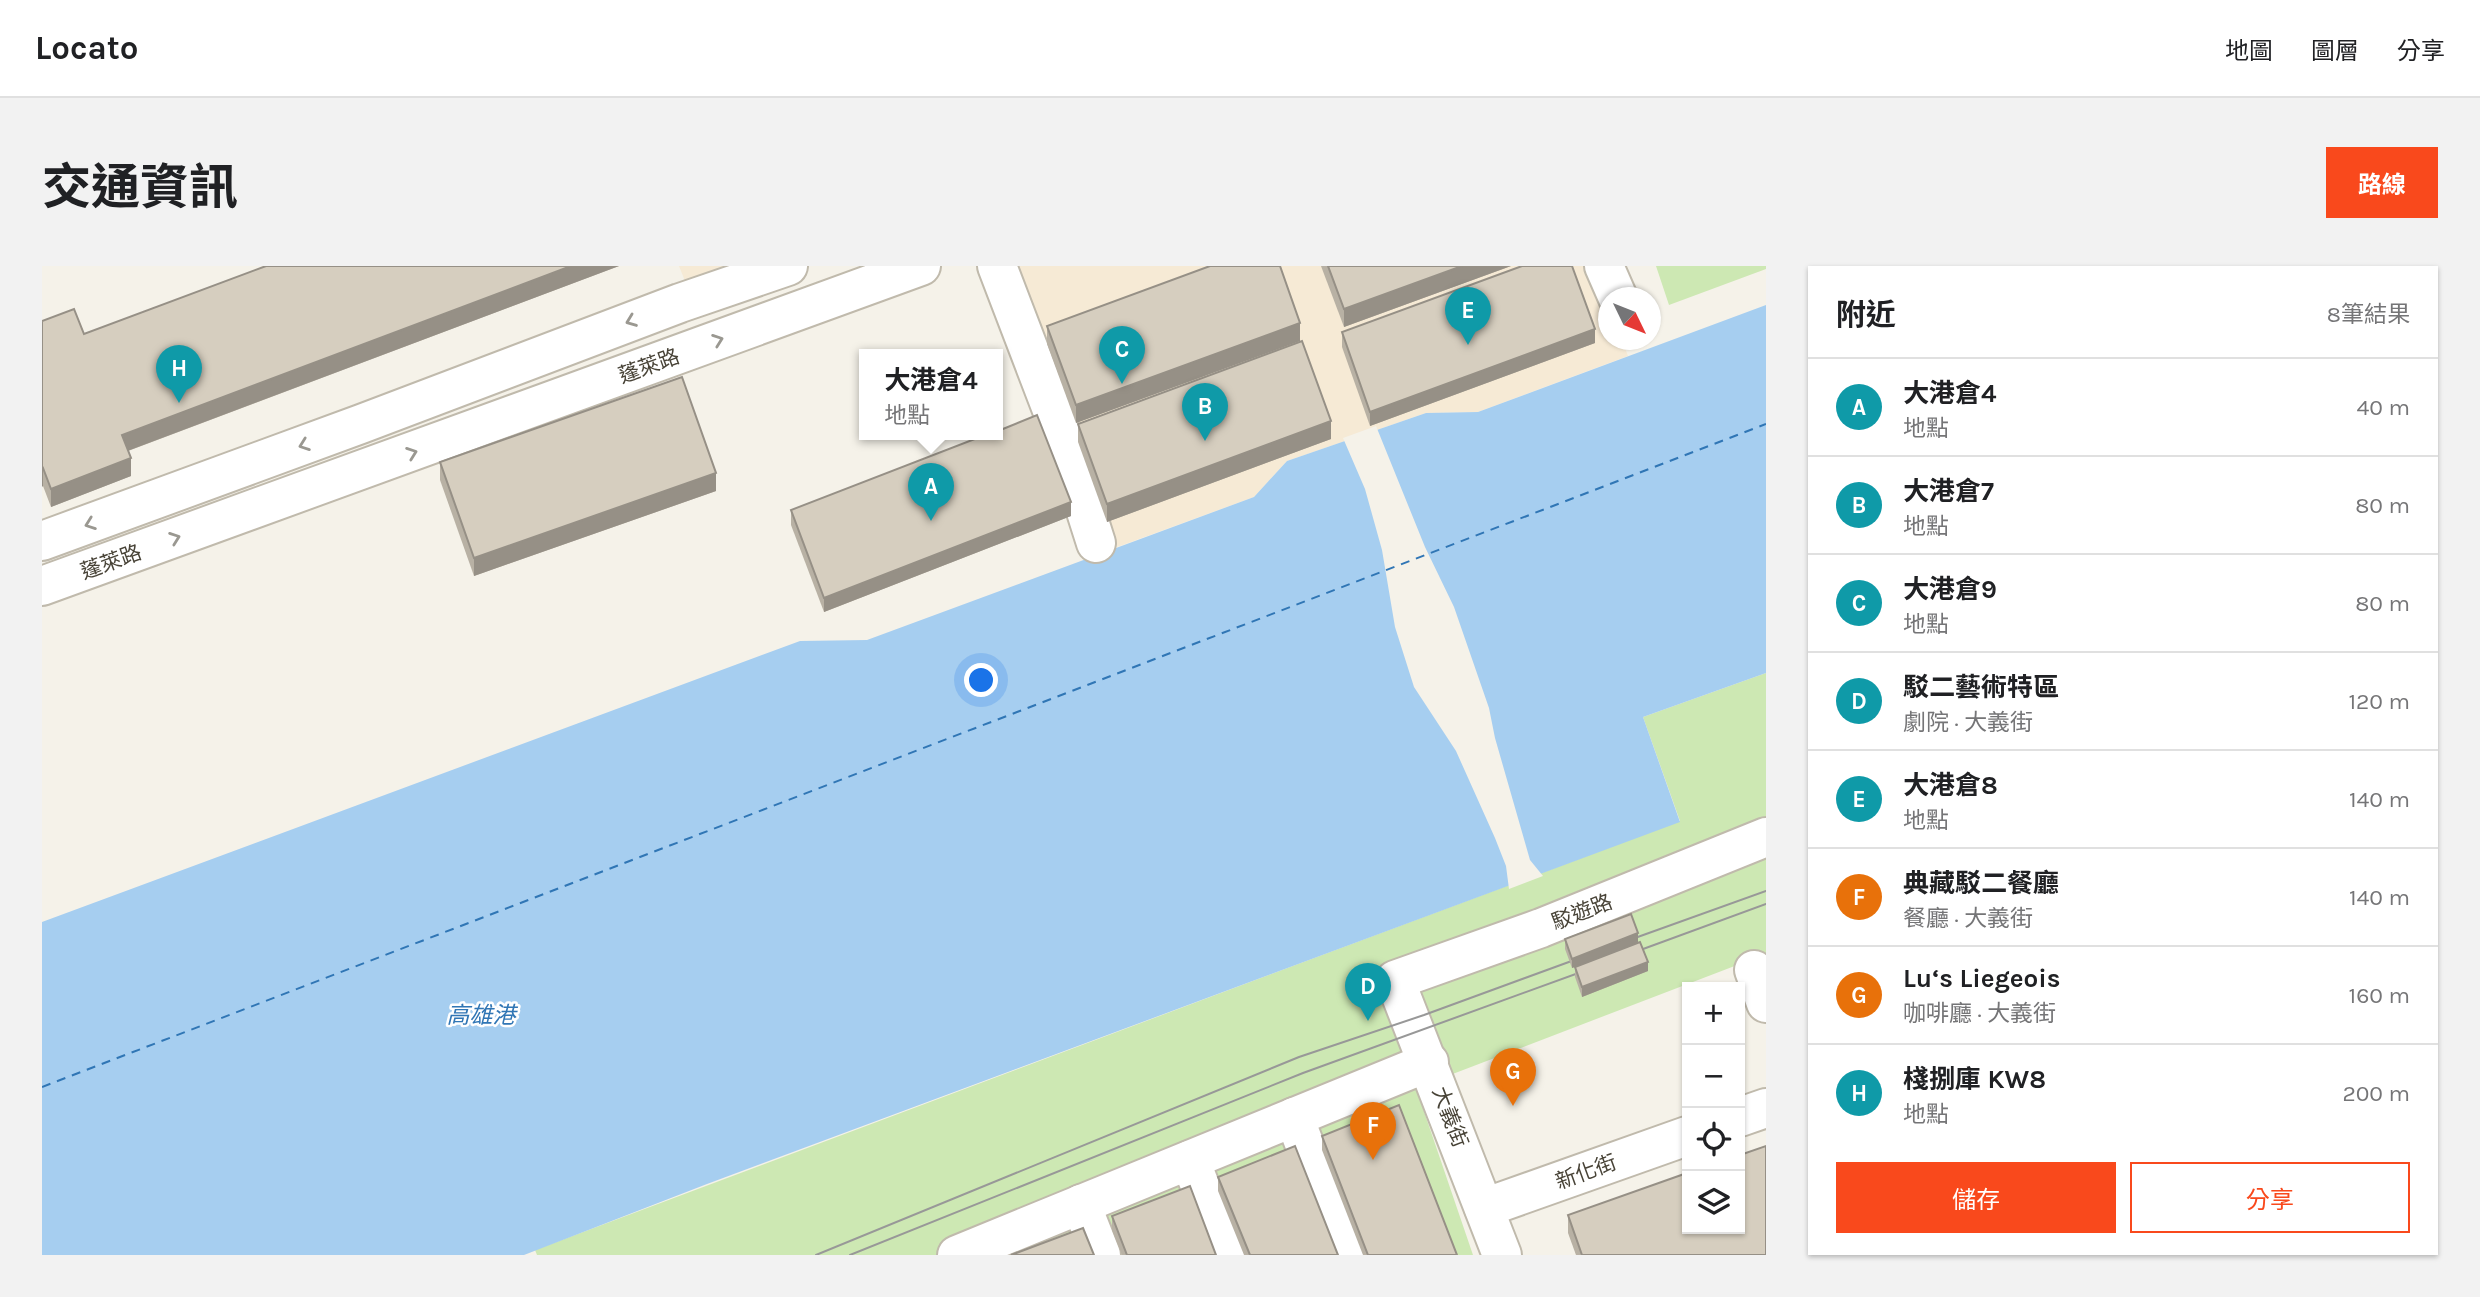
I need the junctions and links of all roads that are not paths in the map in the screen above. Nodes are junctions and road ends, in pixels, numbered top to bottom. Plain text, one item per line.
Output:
1 (788, 266) edge
2 (920, 266) edge
3 (997, 266) edge
4 (1604, 266) edge
5 (1613, 287) edge
6 (361, 424) junction
7 (378, 465) junction
8 (42, 541) edge
9 (1096, 543) dead end
10 (42, 586) edge
11 (1766, 837) edge
12 (1395, 980) joint
13 (1432, 1071) junction
14 (1766, 1108) edge
15 (1745, 1115) edge
16 (1294, 1117) junction
17 (1682, 1138) edge
18 (1190, 1160) junction
19 (1081, 1204) junction
20 (1484, 1208) junction
21 (971, 1252) edge
22 (1101, 1255) edge
23 (1227, 1255) edge
24 (1348, 1255) edge
25 (1502, 1255) edge

1 -> 6 street, 蓬萊路
7 -> 2 street, 蓬萊路
3 - 9 street
4 - 5 street
6 - 7 street
6 -> 8 street, 蓬萊路
10 -> 7 street, 蓬萊路
11 - 12 street, 駁遊路
12 - 13 street, 大義街
13 - 16 street
13 - 20 street, 大義街
14 - 15 street
16 - 18 street
16 - 24 street
17 - 20 street, 新化街
18 - 19 street
18 - 23 street
19 - 21 street
19 - 22 street
20 - 25 street, 大義街

